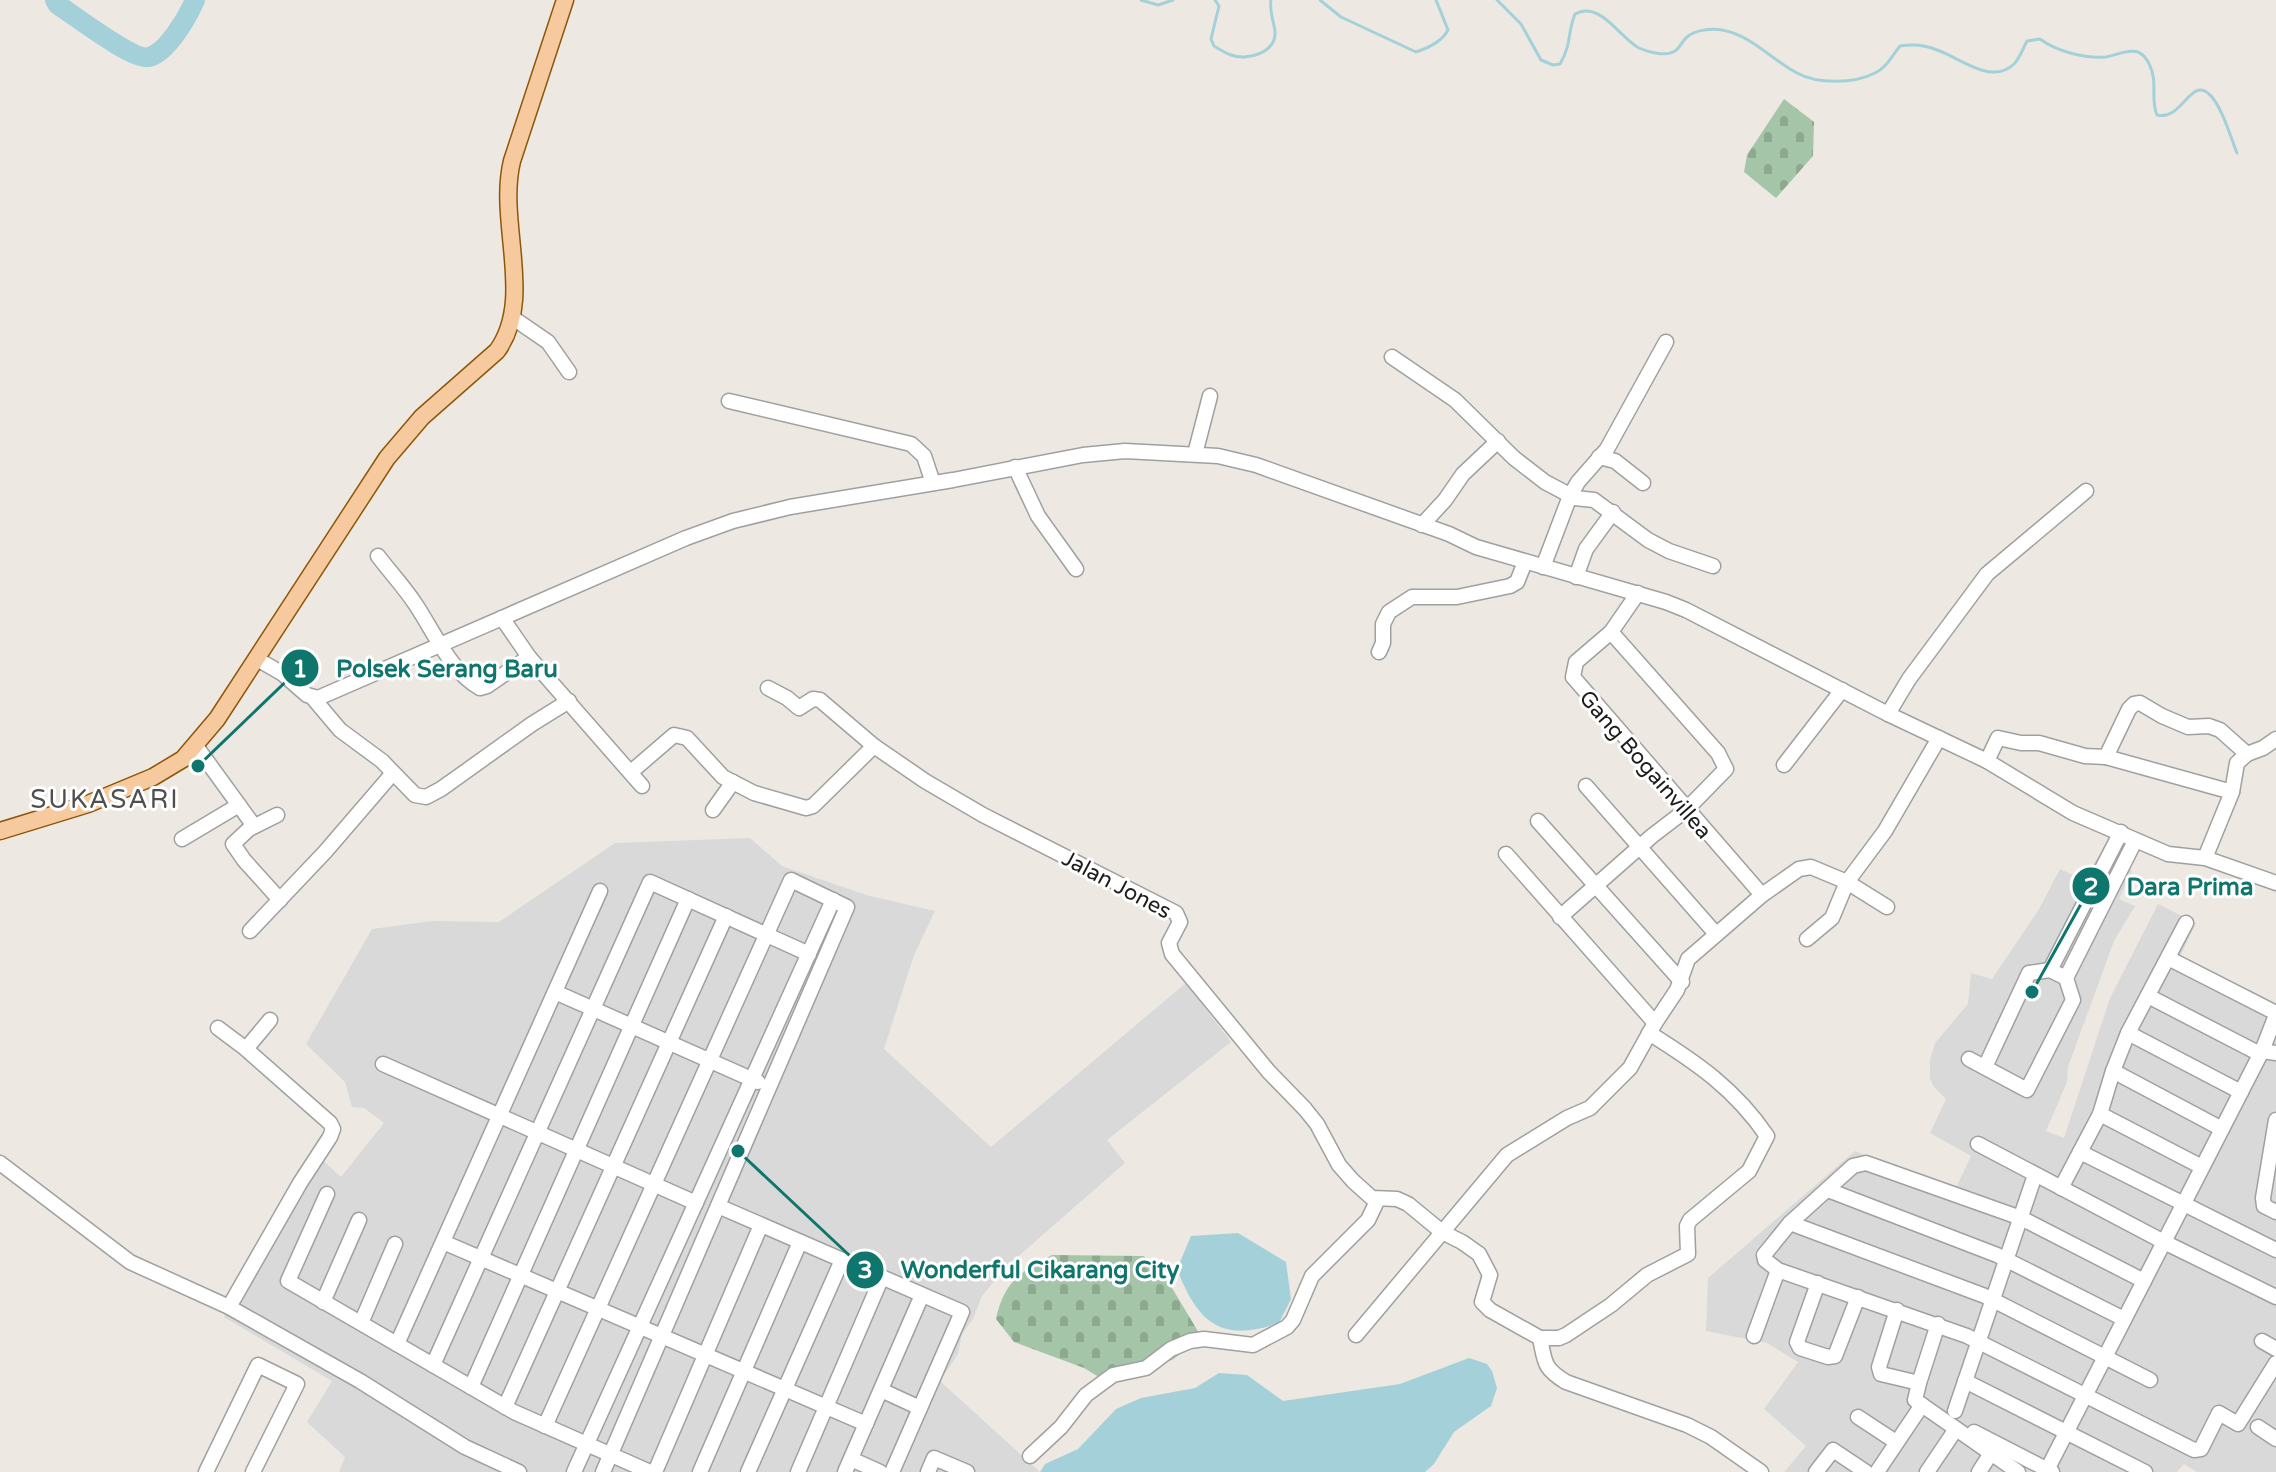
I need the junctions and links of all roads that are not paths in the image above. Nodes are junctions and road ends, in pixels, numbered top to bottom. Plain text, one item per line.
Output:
1 (565, 0) edge
2 (513, 318) junction
3 (1666, 342) dead end
4 (1392, 357) dead end
5 (569, 372) dead end
6 (1210, 396) dead end
7 (729, 401) dead end
8 (1498, 441) junction
9 (1195, 454) junction
10 (1599, 457) junction
11 (1015, 467) junction
12 (933, 483) junction
13 (1643, 483) dead end
14 (2086, 491) dead end
15 (1570, 496) junction
16 (1613, 512) junction
17 (1422, 525) junction
18 (378, 556) dead end
19 (1525, 562) junction
20 (1713, 566) dead end
21 (1543, 567) junction
22 (1076, 569) dead end
23 (1576, 577) junction
24 (1638, 593) junction
25 (502, 618) junction
26 (1611, 632) junction
27 (441, 643) junction
28 (1379, 652) dead end
29 (529, 657) junction
30 (257, 659) junction
31 (768, 688) dead end
32 (1842, 690) junction
33 (313, 698) junction
34 (569, 701) junction
35 (1888, 714) junction
36 (1939, 738) junction
37 (2276, 739) edge
38 (196, 746) junction
39 (874, 746) junction
40 (2247, 754) junction
41 (2106, 757) junction
42 (1987, 761) junction
43 (1784, 765) dead end
44 (631, 772) junction
45 (393, 773) junction
46 (733, 782) junction
47 (642, 786) dead end
48 (1586, 786) dead end
49 (2232, 792) junction
50 (239, 805) junction
51 (713, 810) dead end
52 (1686, 810) junction
53 (277, 815) dead end
54 (1538, 821) dead end
55 (254, 826) junction
56 (0, 831) edge
57 (2121, 832) junction
58 (182, 839) dead end
59 (2135, 841) junction
60 (1639, 848) junction
61 (1506, 854) dead end
62 (2205, 858) junction
63 (1847, 882) junction
64 (2276, 883) edge
65 (1596, 887) junction
66 (600, 891) dead end
67 (1762, 895) junction
68 (688, 899) junction
69 (280, 900) junction
70 (833, 900) junction
71 (1887, 907) dead end
72 (726, 916) junction
73 (1560, 917) junction
74 (2186, 923) dead end
75 (250, 931) dead end
76 (766, 934) junction
77 (1716, 934) junction
78 (1807, 939) dead end
79 (809, 954) junction
80 (2168, 958) junction
81 (2050, 970) junction
82 (2066, 978) junction
83 (1682, 982) junction
84 (555, 992) junction
85 (2148, 996) junction
86 (593, 1009) junction
87 (2276, 1014) edge
88 (270, 1020) dead end
89 (631, 1026) junction
90 (218, 1028) dead end
91 (1652, 1028) junction
92 (2128, 1033) junction
93 (670, 1043) junction
94 (246, 1049) junction
95 (2266, 1053) edge
96 (1969, 1059) dead end
97 (709, 1061) junction
98 (383, 1064) dead end
99 (1985, 1067) junction
100 (2113, 1071) junction
101 (752, 1080) junction
102 (769, 1087) junction
103 (2241, 1092) junction
104 (2100, 1114) junction
105 (500, 1115) junction
106 (2276, 1120) edge
107 (2222, 1129) junction
108 (538, 1132) junction
109 (1978, 1144) dead end
110 (576, 1149) junction
111 (2080, 1152) junction
112 (0, 1163) edge
113 (614, 1166) junction
114 (2202, 1167) junction
115 (2035, 1175) junction
116 (654, 1184) junction
117 (2061, 1188) junction
118 (1828, 1190) junction
119 (327, 1194) dead end
120 (1378, 1199) junction
121 (696, 1203) junction
122 (2183, 1204) junction
123 (718, 1206) junction
124 (2276, 1212) edge
125 (2021, 1218) junction
126 (359, 1220) dead end
127 (1790, 1223) junction
128 (761, 1225) junction
129 (1442, 1232) junction
130 (443, 1242) junction
131 (800, 1242) junction
132 (2164, 1242) junction
133 (395, 1244) dead end
134 (2276, 1250) edge
135 (481, 1258) junction
136 (2006, 1259) junction
137 (842, 1260) junction
138 (1778, 1270) junction
139 (521, 1275) junction
140 (882, 1277) junction
141 (2144, 1281) junction
142 (1818, 1283) junction
143 (558, 1291) junction
144 (922, 1295) junction
145 (1858, 1297) junction
146 (2276, 1297) edge
147 (1993, 1300) junction
148 (323, 1302) junction
149 (229, 1307) junction
150 (598, 1308) junction
151 (1897, 1310) junction
152 (2124, 1319) junction
153 (361, 1323) junction
154 (1938, 1324) junction
155 (640, 1327) junction
156 (1356, 1335) dead end
157 (662, 1336) junction
158 (1754, 1336) dead end
159 (1540, 1338) junction
160 (1979, 1341) junction
161 (2262, 1341) dead end
162 (397, 1344) junction
163 (2276, 1349) edge
164 (705, 1355) junction
165 (2105, 1357) junction
166 (2276, 1363) edge
167 (433, 1365) junction
168 (744, 1372) junction
169 (2150, 1380) dead end
170 (1965, 1381) junction
171 (1919, 1383) junction
172 (471, 1387) junction
173 (785, 1389) junction
174 (881, 1390) junction
175 (2085, 1395) junction
176 (1922, 1405) junction
177 (505, 1407) junction
178 (826, 1407) junction
179 (920, 1408) junction
180 (1955, 1411) dead end
181 (1858, 1417) dead end
182 (866, 1424) junction
183 (545, 1426) junction
184 (2258, 1427) dead end
185 (1956, 1429) junction
186 (2066, 1432) junction
187 (1969, 1438) junction
188 (2276, 1439) edge
189 (1896, 1442) junction
190 (587, 1444) junction
191 (1991, 1453) junction
192 (610, 1455) junction
193 (1030, 1456) dead end
194 (848, 1466) edge
195 (2044, 1470) edge
196 (206, 1472) edge
197 (253, 1472) edge
198 (519, 1472) edge
199 (574, 1472) edge
200 (603, 1472) edge
201 (652, 1472) edge
202 (700, 1472) edge
203 (748, 1472) edge
204 (798, 1472) edge
205 (880, 1472) edge
206 (892, 1472) edge
207 (928, 1472) edge
208 (967, 1472) edge
209 (1761, 1472) edge
210 (1816, 1472) edge
211 (1866, 1472) edge
212 (1877, 1472) edge
213 (1927, 1472) edge
214 (1979, 1472) edge
215 (2018, 1472) edge
216 (2145, 1472) edge

1 - 2 main road
2 - 5 street
2 - 30 main road
3 - 10 street
4 - 8 street
6 - 9 street
7 - 12 street
8 - 15 street
8 - 17 street
9 - 11 street
9 - 17 street
10 - 13 street
10 - 15 street
11 - 12 street
11 - 22 street
12 - 25 street
14 - 35 street
15 - 16 street
15 - 21 street
16 - 20 street
16 - 23 street
17 - 19 street
18 - 27 street
19 - 21 street
19 - 28 street
21 - 23 street
23 - 24 street
24 - 26 street, Gang Bogainvillea
24 - 32 street
25 - 27 street
25 - 29 street
26 - 52 street, Gang Bogainvillea
26 - 52 street
27 - 29 street
27 - 33 street
29 - 34 street
30 - 33 street
30 - 38 main road
31 - 39 street, Jalan Jones
32 - 35 street
32 - 43 street
33 - 45 street
34 - 44 street
34 - 45 street
35 - 36 street
36 - 42 street
36 - 63 street
37 - 40 street
38 - 50 street
38 - 56 main road
39 - 46 street
39 - 120 street, Jalan Jones
40 - 41 street
40 - 49 street
41 - 42 street
41 - 49 street
42 - 57 street
44 - 46 street
44 - 47 street
45 - 69 street
46 - 51 street
48 - 60 street
49 - 62 street
50 - 55 street
50 - 58 street
52 - 60 street
52 - 67 street, Gang Bogainvillea
53 - 55 street
54 - 65 street
55 - 69 street
57 - 59 street
57 - 81 street
59 - 62 street
59 - 82 street
60 - 65 street
60 - 77 street
61 - 73 street
62 - 64 street
63 - 67 street
63 - 71 street
63 - 78 street
65 - 73 street
65 - 83 street
66 - 84 street
67 - 77 street
68 - 72 street
68 - 86 street
68 - 89 street
69 - 75 street
70 - 76 street
70 - 79 street
70 - 102 street
72 - 76 street
72 - 93 street
73 - 91 street
74 - 80 street
76 - 79 street
76 - 97 street
77 - 83 street
79 - 101 street
80 - 85 street
80 - 87 street
81 - 82 street
81 - 99 street
82 - 99 street
83 - 91 street
84 - 86 street
84 - 105 street
85 - 92 street
85 - 95 street
86 - 89 street
86 - 108 street
87 - 95 street
88 - 94 street
89 - 93 street
89 - 110 street
90 - 94 street
91 - 129 street
91 - 159 street
92 - 100 street
92 - 103 street
93 - 97 street
93 - 113 street
94 - 149 street
95 - 103 street
96 - 99 street
97 - 101 street
97 - 116 street
98 - 105 street
100 - 104 street
100 - 107 street
101 - 102 street
101 - 121 street
102 - 123 street
103 - 107 street
104 - 111 street
104 - 114 street
105 - 108 street
105 - 130 street
106 - 124 street
107 - 114 street
108 - 110 street
108 - 135 street
109 - 115 street
110 - 113 street
110 - 139 street
111 - 117 street
111 - 122 street
112 - 149 street
113 - 116 street
113 - 143 street
114 - 122 street
115 - 117 street
115 - 125 street
116 - 121 street
116 - 150 street
117 - 132 street
118 - 125 street
118 - 127 street
118 - 136 street
119 - 148 street
120 - 129 street, Jalan Jones
120 - 193 street
121 - 155 street
122 - 132 street
122 - 134 street
123 - 128 street
123 - 157 street
125 - 136 street
125 - 141 street
126 - 148 street
127 - 138 street
127 - 147 street
128 - 131 street
128 - 164 street
129 - 156 street
129 - 159 street, Jalan Jones
130 - 135 street
130 - 162 street
131 - 137 street
131 - 168 street
132 - 141 street
132 - 146 street
133 - 153 street
135 - 139 street
135 - 167 street
136 - 147 street
136 - 152 street
137 - 140 street
137 - 173 street
138 - 142 street
138 - 158 street
139 - 143 street
139 - 172 street
140 - 144 street
140 - 178 street
141 - 152 street
142 - 145 street
142 - 145 street
143 - 150 street
143 - 177 street
144 - 174 street
144 - 179 street
145 - 151 street
147 - 160 street
147 - 165 street
148 - 153 street
149 - 198 street
150 - 155 street
150 - 183 street
151 - 154 street
151 - 171 street
152 - 165 street
153 - 162 street
154 - 160 street
154 - 171 street
155 - 157 street
155 - 190 street
157 - 164 street
157 - 192 street
159 - 209 street
160 - 170 street
160 - 175 street
161 - 163 street
162 - 167 street
164 - 168 street
164 - 201 street
165 - 169 street
165 - 175 street
166 - 175 street
167 - 172 street
168 - 173 street
168 - 202 street
170 - 180 street
170 - 186 street
171 - 176 street
172 - 177 street
173 - 178 street
173 - 203 street
174 - 179 street
174 - 182 street
175 - 186 street
176 - 185 street
176 - 189 street
177 - 183 street
178 - 182 street
178 - 204 street
179 - 206 street
181 - 189 street
182 - 194 street
183 - 190 street
184 - 188 street
185 - 187 street
185 - 213 street
186 - 195 street
186 - 216 street
187 - 191 street
187 - 195 street
189 - 212 street
190 - 192 street
190 - 199 street
191 - 214 street
191 - 215 street
192 - 200 street
192 - 201 street
194 - 205 street
196 - 197 street
207 - 208 street
210 - 211 street

